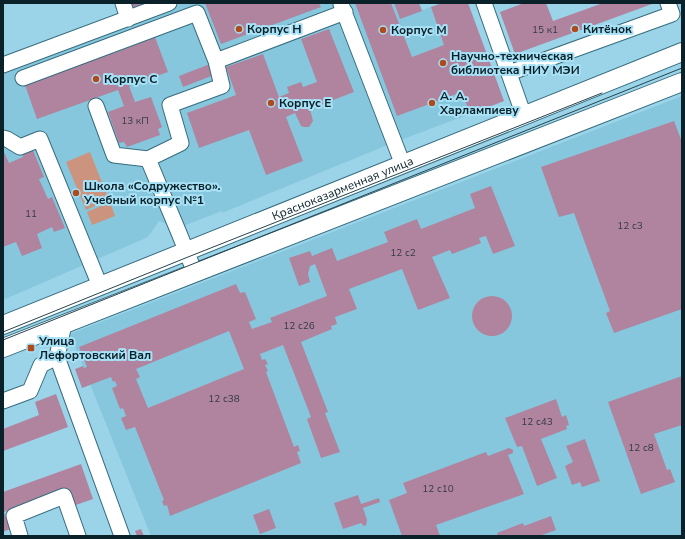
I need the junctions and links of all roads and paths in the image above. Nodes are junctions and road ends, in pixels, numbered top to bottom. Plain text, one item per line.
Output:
1 (123, 3) edge
2 (169, 3) edge
3 (484, 3) edge
4 (668, 3) edge
5 (343, 8) edge
6 (128, 18) junction
7 (682, 52) edge
8 (216, 61) junction
9 (3, 64) edge
10 (509, 73) junction
11 (23, 78) dead end
12 (682, 82) edge
13 (96, 106) dead end
14 (524, 116) junction
15 (3, 138) edge
16 (148, 159) junction
17 (403, 165) junction
18 (186, 252) junction
19 (195, 273) junction
20 (100, 286) junction
21 (4, 321) edge
22 (64, 324) junction
23 (3, 348) edge
24 (57, 357) junction
25 (3, 401) edge
26 (20, 536) edge
27 (78, 536) edge
28 (122, 536) edge

1 - 6 lane
2 - 6 lane
3 - 10 lane
4 - 10 lane
5 - 8 lane
5 - 17 lane
6 - 9 lane
7 - 14 main road, Красноказарменная улица
8 - 11 lane
8 - 16 lane
10 - 14 lane
12 - 19 main road, Красноказарменная улица
13 - 16 lane
14 - 17 main road, Красноказарменная улица
15 - 20 lane
16 - 18 lane
17 - 18 main road, Красноказарменная улица
18 - 19 lane
18 - 20 main road, Красноказарменная улица
19 - 22 main road, Красноказарменная улица
20 - 21 main road, Красноказарменная улица
22 - 23 main road, Красноказарменная улица
22 - 24 lane
24 - 25 lane
24 - 28 lane
26 - 27 lane

